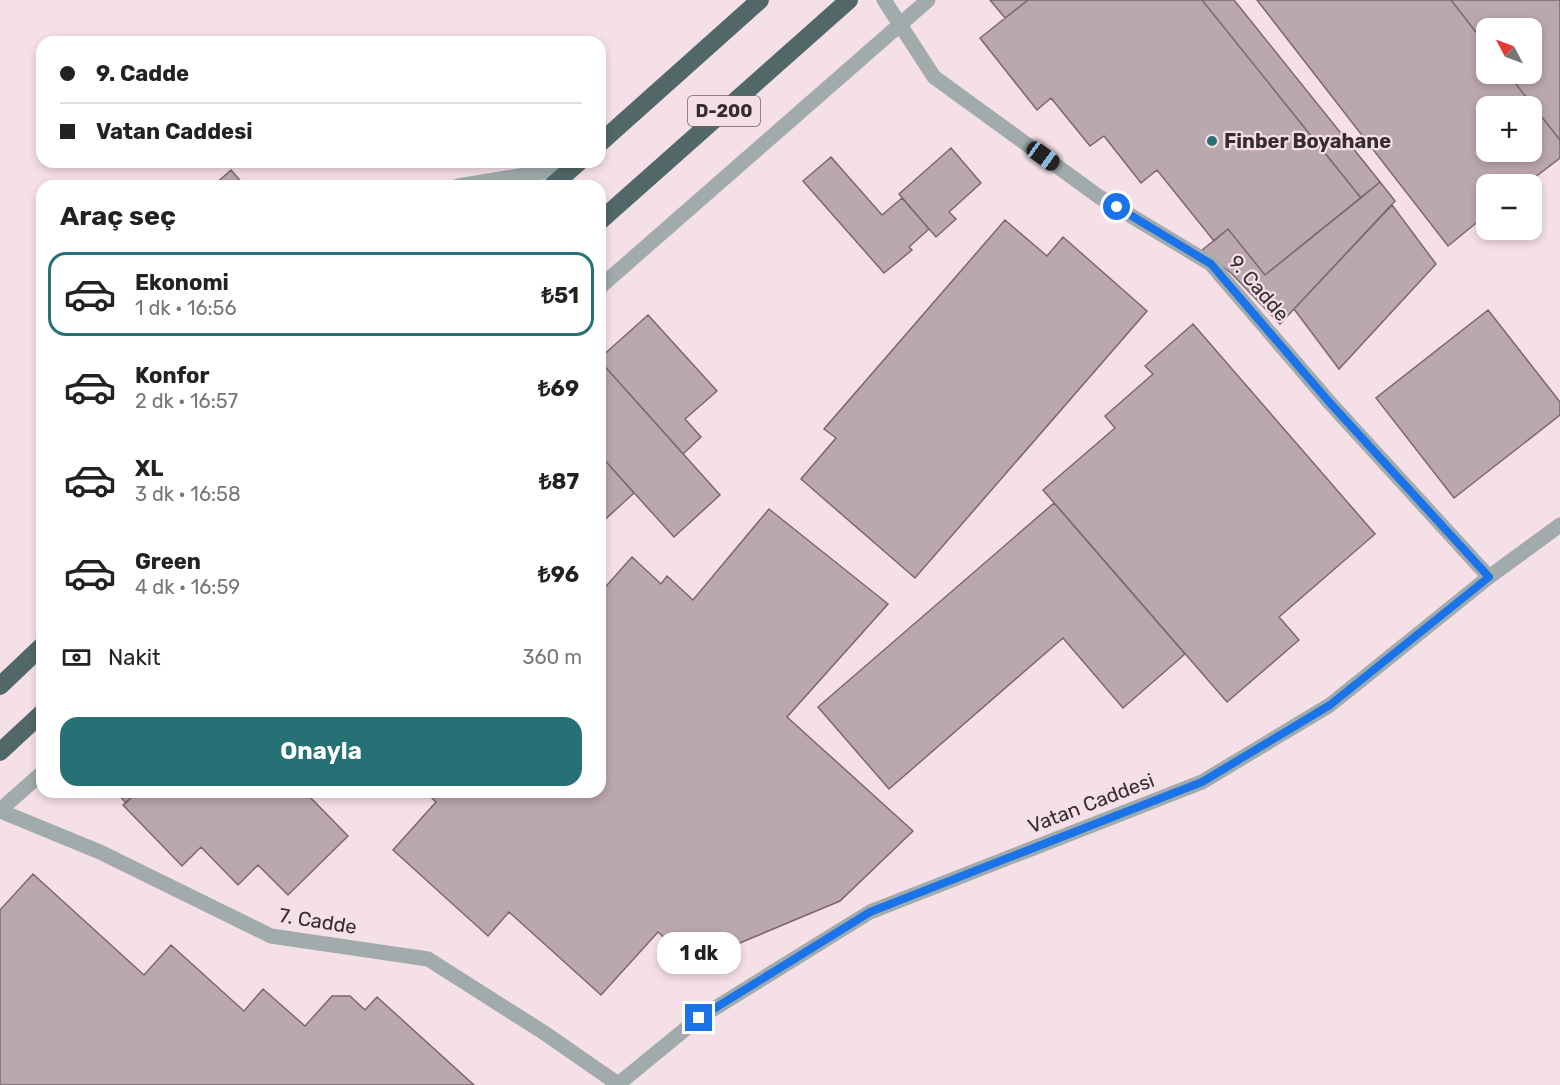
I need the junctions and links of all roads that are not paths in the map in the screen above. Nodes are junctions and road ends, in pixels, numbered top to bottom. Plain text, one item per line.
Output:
1 (760, 0) edge
2 (849, 0) edge
3 (884, 0) edge
4 (928, 0) edge
5 (900, 25) junction
6 (606, 138) edge
7 (559, 168) edge
8 (573, 168) edge
9 (492, 180) edge
10 (559, 180) edge
11 (606, 216) edge
12 (606, 281) edge
13 (1560, 525) edge
14 (1489, 577) junction
15 (36, 652) edge
16 (0, 686) edge
17 (36, 719) edge
18 (0, 752) edge
19 (36, 778) edge
20 (0, 811) edge
21 (618, 1085) edge

1 - 6 highway, D-200
2 - 11 highway, D-200
3 - 5 lane, 9. Cadde
4 - 5 lane
5 - 12 lane
5 - 14 lane, 9. Cadde
7 - 9 lane
8 - 10 highway
13 - 14 lane, Vatan Caddesi
14 - 21 lane, Vatan Caddesi
15 - 16 highway
17 - 18 highway
19 - 20 lane
20 - 21 lane, 7. Cadde

